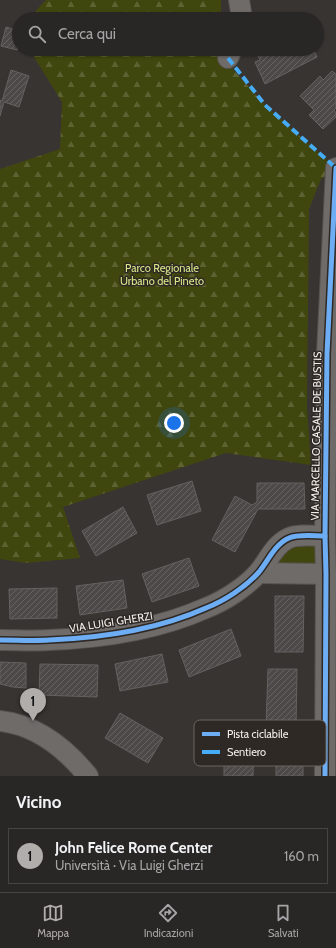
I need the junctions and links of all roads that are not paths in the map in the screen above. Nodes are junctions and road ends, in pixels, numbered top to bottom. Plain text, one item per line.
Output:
1 (239, 0) edge
2 (241, 12) edge
3 (336, 168) edge
4 (325, 536) junction
5 (258, 573) junction
6 (326, 574) junction
7 (0, 640) edge
8 (325, 720) edge
9 (0, 721) edge
10 (325, 766) edge
11 (88, 776) edge
12 (325, 776) edge

1 - 2 street
3 - 4 street, VIA MARCELLO CASALE DE BUSTIS
4 - 5 street, VIA LUIGI GHERZI
4 - 6 street, VIA MARCELLO CASALE DE BUSTIS
5 - 6 street
5 - 7 street, VIA LUIGI GHERZI
6 - 8 street, VIA MARCELLO CASALE DE BUSTIS
9 - 11 street
10 - 12 street, VIA MARCELLO CASALE DE BUSTIS

